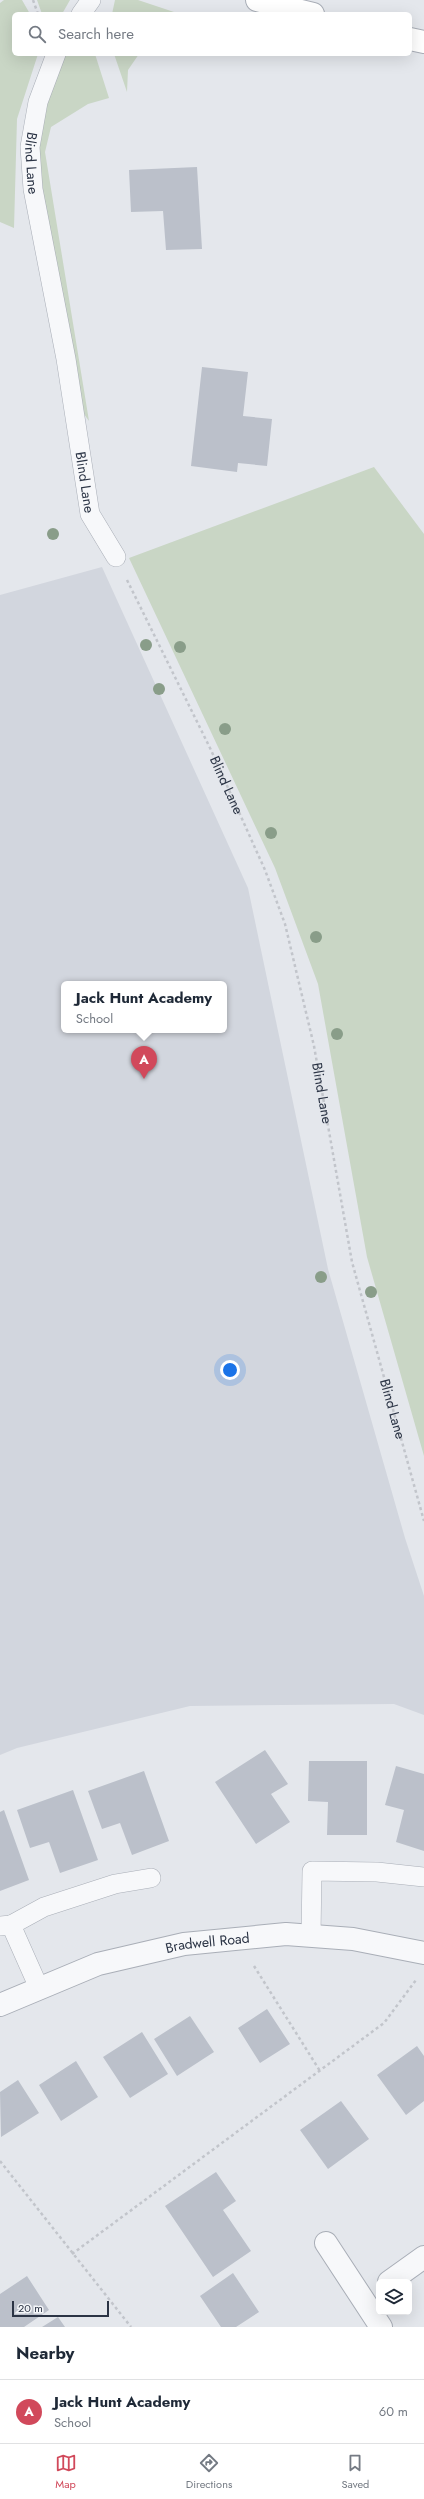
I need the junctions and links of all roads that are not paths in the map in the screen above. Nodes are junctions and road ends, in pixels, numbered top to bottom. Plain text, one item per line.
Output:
1 (91, 0) edge
2 (257, 0) edge
3 (82, 12) edge
4 (305, 12) edge
5 (412, 39) edge
6 (424, 42) edge
7 (54, 58) edge
8 (116, 557) road end
9 (151, 1878) dead end
10 (424, 1878) edge
11 (5, 1926) edge
12 (311, 1936) junction
13 (424, 1953) edge
14 (39, 1988) junction
15 (0, 2005) edge
16 (326, 2243) dead end
17 (424, 2257) edge
18 (393, 2279) edge
19 (371, 2294) edge
20 (380, 2327) edge

1 - 3 lane
2 - 4 street
5 - 6 street
7 - 8 lane, Blind Lane
9 - 11 lane
10 - 12 lane
11 - 14 lane
12 - 13 street, Bradwell Road
12 - 14 street, Bradwell Road
14 - 15 street, Bradwell Road
16 - 19 street
17 - 18 street
19 - 20 street

